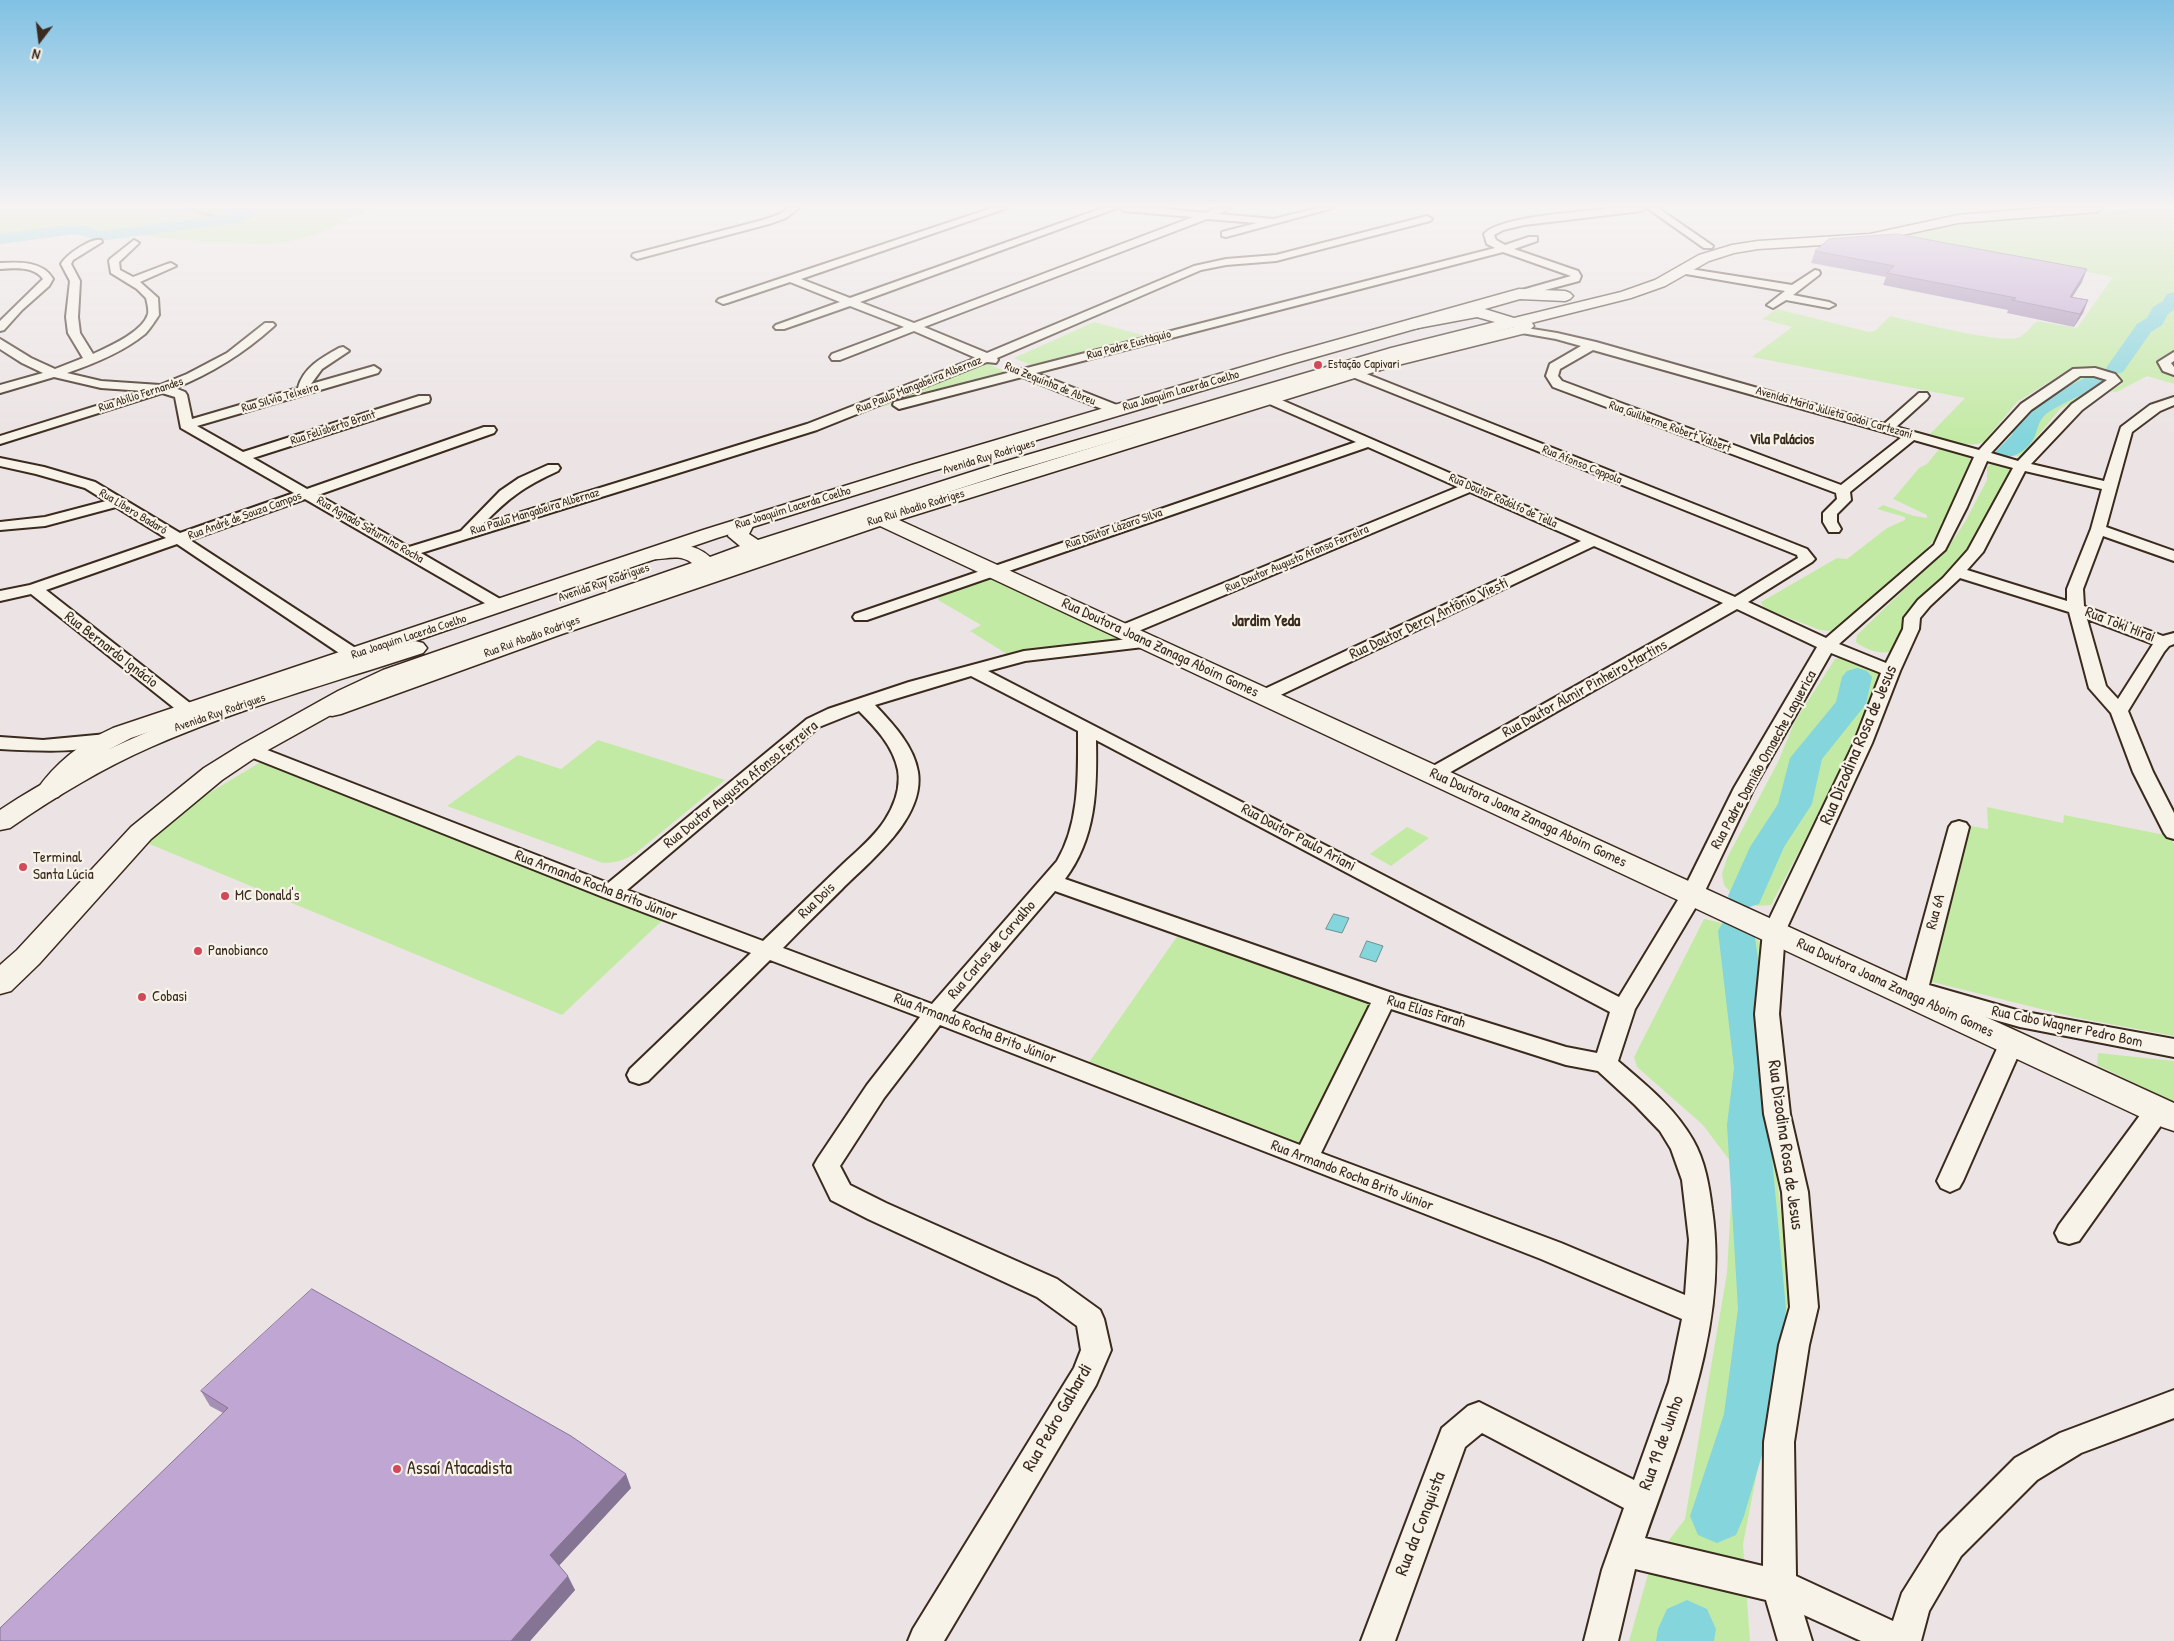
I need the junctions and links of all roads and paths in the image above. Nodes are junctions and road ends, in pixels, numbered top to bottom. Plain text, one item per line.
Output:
1 (56, 285) edge
2 (61, 285) edge
3 (137, 285) edge
4 (769, 285) edge
5 (806, 285) edge
6 (899, 285) edge
7 (1027, 285) edge
8 (1159, 285) edge
9 (1366, 285) edge
10 (1552, 285) edge
11 (1609, 285) edge
12 (1656, 285) edge
13 (1773, 285) edge
14 (1799, 285) edge
15 (1794, 288) junction
16 (1519, 294) junction
17 (1565, 296) junction
18 (1785, 297) junction
19 (723, 300) dead end
20 (850, 302) junction
21 (1773, 305) dead end
22 (1829, 305) dead end
23 (18, 308) junction
24 (0, 310) edge
25 (1487, 313) junction
26 (1413, 324) junction
27 (269, 325) dead end
28 (1520, 326) junction
29 (780, 327) dead end
30 (914, 327) junction
31 (0, 328) edge
32 (0, 344) edge
33 (1592, 346) junction
34 (343, 351) dead end
35 (2174, 356) edge
36 (836, 357) dead end
37 (986, 358) junction
38 (90, 360) junction
39 (374, 370) dead end
40 (2174, 371) edge
41 (1022, 373) junction
42 (1354, 373) junction
43 (56, 374) junction
44 (0, 389) edge
45 (166, 389) junction
46 (303, 392) junction
47 (1923, 396) dead end
48 (424, 399) dead end
49 (1270, 399) junction
50 (2174, 401) edge
51 (1117, 410) junction
52 (186, 425) junction
53 (812, 428) junction
54 (1887, 428) junction
55 (489, 430) dead end
56 (1912, 435) junction
57 (0, 440) edge
58 (1368, 442) junction
59 (1982, 455) junction
60 (242, 457) junction
61 (0, 462) edge
62 (2021, 466) junction
63 (553, 468) dead end
64 (1470, 487) junction
65 (2111, 487) junction
66 (1843, 491) junction
67 (307, 494) junction
68 (116, 502) junction
69 (881, 519) junction
70 (0, 526) edge
71 (1834, 529) dead end
72 (2098, 529) junction
73 (741, 530) junction
74 (465, 534) junction
75 (179, 539) junction
76 (1593, 540) junction
77 (795, 547) junction
78 (756, 548) junction
79 (409, 552) junction
80 (652, 554) junction
81 (2174, 556) edge
82 (699, 559) junction
83 (992, 570) junction
84 (1956, 572) junction
85 (34, 589) junction
86 (669, 589) junction
87 (0, 596) edge
88 (1736, 603) junction
89 (501, 606) junction
90 (2076, 609) junction
91 (860, 617) dead end
92 (1123, 631) junction
93 (2169, 640) edge
94 (1146, 642) junction
95 (1827, 645) junction
96 (354, 655) junction
97 (972, 670) junction
98 (1891, 671) junction
99 (1264, 696) junction
100 (862, 703) junction
101 (189, 711) junction
102 (2119, 714) junction
103 (314, 716) junction
104 (1087, 728) junction
105 (107, 740) junction
106 (0, 743) edge
107 (43, 746) junction
108 (250, 750) junction
109 (69, 767) junction
110 (1433, 774) junction
111 (49, 791) junction
112 (0, 822) edge
113 (1959, 827) dead end
114 (2174, 833) edge
115 (1051, 882) junction
116 (611, 892) junction
117 (1692, 894) junction
118 (1774, 932) junction
119 (767, 950) junction
120 (0, 983) edge
121 (1915, 994) junction
122 (1384, 999) junction
123 (1623, 1008) junction
124 (936, 1014) junction
125 (2012, 1042) junction
126 (2174, 1048) edge
127 (1605, 1064) junction
128 (638, 1075) dead end
129 (2166, 1114) edge
130 (1306, 1158) junction
131 (1950, 1181) dead end
132 (877, 1211) joint
133 (2069, 1233) dead end
134 (1703, 1240) joint
135 (1698, 1313) junction
136 (2174, 1404) edge
137 (1642, 1500) junction
138 (1625, 1550) junction
139 (1779, 1586) junction
140 (925, 1641) edge
141 (1378, 1641) edge
142 (1601, 1641) edge
143 (1795, 1641) edge
144 (1898, 1641) edge
145 (1904, 1641) edge

1 - 23 street
2 - 38 street
3 - 38 street
4 - 19 street
5 - 20 street, Rua Zequinha de Abreu
6 - 20 street
7 - 30 street
8 - 37 street, Rua Paulo Mangabeira Albernaz
9 - 41 street, Rua Padre Eustáquio
10 - 16 street
11 - 17 main road, Avenida Ruy Rodrigues
12 - 28 main road, Avenida Ruy Rodrigues
13 - 15 street
14 - 15 street
15 - 18 street
16 - 17 main road, Rua Joaquim Lacerda Coelho
16 - 26 main road, Rua Joaquim Lacerda Coelho
17 - 25 main road, Avenida Ruy Rodrigues
18 - 21 street
18 - 22 street
20 - 29 street
20 - 30 street, Rua Zequinha de Abreu
23 - 24 street
23 - 31 street
25 - 26 main road
25 - 28 main road
25 - 73 main road, Avenida Ruy Rodrigues
26 - 51 main road, Rua Joaquim Lacerda Coelho
27 - 45 street, Rua Abílio Fernandes
28 - 33 street, Avenida Maria Julieta Godoi Cartezani
28 - 42 main road, Rua Rui Abadio Rodriges
28 - 78 main road, Avenida Ruy Rodrigues
30 - 36 street
30 - 37 street, Rua Zequinha de Abreu
32 - 43 street
33 - 54 street, Avenida Maria Julieta Godoi Cartezani
33 - 66 street, Rua Guilherme Robert Valbert
34 - 46 street
35 - 40 street
37 - 41 street, Rua Zequinha de Abreu
37 - 53 street, Rua Paulo Mangabeira Albernaz
38 - 43 street
39 - 46 street, Rua Silvio Teixeira
41 - 51 street, Rua Zequinha de Abreu
41 - 53 street, Rua Padre Eustáquio
42 - 49 main road, Rua Rui Abadio Rodriges
42 - 88 street, Rua Afonso Coppola
43 - 44 street
43 - 45 street
45 - 52 street
45 - 57 street, Rua Abílio Fernandes
46 - 52 street, Rua Silvio Teixeira
47 - 54 street
48 - 60 street, Rua Felisberto Brant
49 - 58 street, Rua Doutor Rodolfo de Tella
49 - 69 main road, Rua Rui Abadio Rodriges
50 - 65 street
51 - 73 main road, Rua Joaquim Lacerda Coelho
52 - 60 street, Rua Agnado Saturnino Rocha
53 - 74 street, Rua Paulo Mangabeira Albernaz
54 - 56 street, Avenida Maria Julieta Godoi Cartezani
55 - 67 street, Rua André de Souza Campos
56 - 59 street, Avenida Maria Julieta Godoi Cartezani
56 - 66 street
58 - 64 street, Rua Doutor Rodolfo de Tella
58 - 83 street, Rua Doutor Lázaro Silva
59 - 62 street, Avenida Maria Julieta Godoi Cartezani
59 - 62 street, Rua Dizodina Rosa de Jesus
59 - 95 street
60 - 67 street, Rua Agnado Saturnino Rocha
61 - 68 street, Rua Líbero Badaró
62 - 65 street, Avenida Maria Julieta Godoi Cartezani
62 - 84 street, Rua Dizodina Rosa de Jesus
63 - 74 street
64 - 76 street, Rua Doutor Rodolfo de Tella
64 - 92 street, Rua Doutor Augusto Afonso Ferreira
65 - 72 street
66 - 71 street
67 - 75 street, Rua André de Souza Campos
67 - 79 street, Rua Agnado Saturnino Rocha
68 - 70 street
68 - 75 street, Rua Líbero Badaró
69 - 77 main road, Rua Rui Abadio Rodriges
69 - 83 main road, Rua Doutora Joana Zanaga Aboim Gomes
72 - 81 street
72 - 90 street
73 - 78 main road
73 - 80 main road, Rua Joaquim Lacerda Coelho
73 - 82 main road, Avenida Ruy Rodrigues
74 - 79 street, Rua Paulo Mangabeira Albernaz
75 - 85 street, Rua André de Souza Campos
75 - 96 street, Rua Líbero Badaró
76 - 88 street, Rua Doutor Rodolfo de Tella
76 - 99 street, Rua Doutor Dercy Antônio Viesti
77 - 78 main road
77 - 86 main road, Rua Rui Abadio Rodriges
78 - 82 main road, Avenida Ruy Rodrigues
79 - 89 street, Rua Agnado Saturnino Rocha
80 - 82 main road
80 - 89 main road, Rua Joaquim Lacerda Coelho
82 - 86 main road
82 - 103 main road, Avenida Ruy Rodrigues
82 - 111 main road, Avenida Ruy Rodrigues
83 - 91 street, Rua Doutor Lázaro Silva
83 - 92 main road, Rua Doutora Joana Zanaga Aboim Gomes
84 - 90 street, Rua Toki Hirai
84 - 98 street, Rua Dizodina Rosa de Jesus
85 - 87 street, Rua André de Souza Campos
85 - 101 street, Rua Bernardo Ignácio
86 - 103 main road, Rua Rui Abadio Rodriges
88 - 95 street
88 - 110 street, Rua Doutor Almir Pinheiro Martins
89 - 96 main road, Rua Joaquim Lacerda Coelho
90 - 93 street, Rua Toki Hirai
90 - 102 street
92 - 94 main road, Rua Doutora Joana Zanaga Aboim Gomes
93 - 102 street
94 - 97 street, Rua Doutor Augusto Afonso Ferreira
94 - 99 main road, Rua Doutora Joana Zanaga Aboim Gomes
95 - 98 street
95 - 117 street, Rua Padre Damião Omaeche Laquerica
96 - 101 main road, Rua Joaquim Lacerda Coelho
97 - 100 street, Rua Doutor Augusto Afonso Ferreira
97 - 104 street, Rua Doutor Paulo Ariani
98 - 118 street, Rua Dizodina Rosa de Jesus
99 - 110 main road, Rua Doutora Joana Zanaga Aboim Gomes
100 - 116 street, Rua Doutor Augusto Afonso Ferreira
100 - 119 street, Rua Dois
101 - 105 main road, Rua Joaquim Lacerda Coelho
102 - 114 street
103 - 108 main road, Avenida Ruy Rodrigues
104 - 115 street, Rua Carlos de Carvalho
104 - 123 street, Rua Doutor Paulo Ariani
105 - 107 street
105 - 109 main road, Rua Joaquim Lacerda Coelho
106 - 107 street
107 - 109 street
108 - 116 street, Rua Armando Rocha Brito Júnior
108 - 120 main road, Avenida Ruy Rodrigues
109 - 111 main road, Rua Joaquim Lacerda Coelho
110 - 117 main road, Rua Doutora Joana Zanaga Aboim Gomes
111 - 112 main road, Avenida Ruy Rodrigues
113 - 121 street, Rua 6A
115 - 122 street, Rua Elias Farah
115 - 124 street, Rua Carlos de Carvalho
116 - 119 street, Rua Armando Rocha Brito Júnior
117 - 118 main road, Rua Doutora Joana Zanaga Aboim Gomes
117 - 123 street, Rua Padre Damião Omaeche Laquerica
118 - 121 main road, Rua Doutora Joana Zanaga Aboim Gomes
118 - 139 street, Rua Dizodina Rosa de Jesus
119 - 124 street, Rua Armando Rocha Brito Júnior
119 - 128 street, Rua Dois
121 - 125 main road, Rua Doutora Joana Zanaga Aboim Gomes
121 - 126 street, Rua Cabo Wagner Pedro Bom
122 - 127 street, Rua Elias Farah
122 - 130 street
123 - 127 street, Rua Padre Damião Omaeche Laquerica
124 - 130 street, Rua Armando Rocha Brito Júnior
124 - 132 street, Rua Carlos de Carvalho
125 - 129 main road, Rua Doutora Joana Zanaga Aboim Gomes
125 - 131 street
127 - 134 street, Rua Elias Farah
129 - 133 street
130 - 135 street, Rua Armando Rocha Brito Júnior
132 - 140 street, Rua Pedro Galhardi
134 - 135 street, Rua 19 de Junho
135 - 137 street, Rua 19 de Junho
136 - 145 street
137 - 138 street, Rua 19 de Junho
137 - 141 street, Rua da Conquista
138 - 139 street
138 - 142 street, Rua 19 de Junho
139 - 143 street, Rua Dizodina Rosa de Jesus
139 - 144 street

